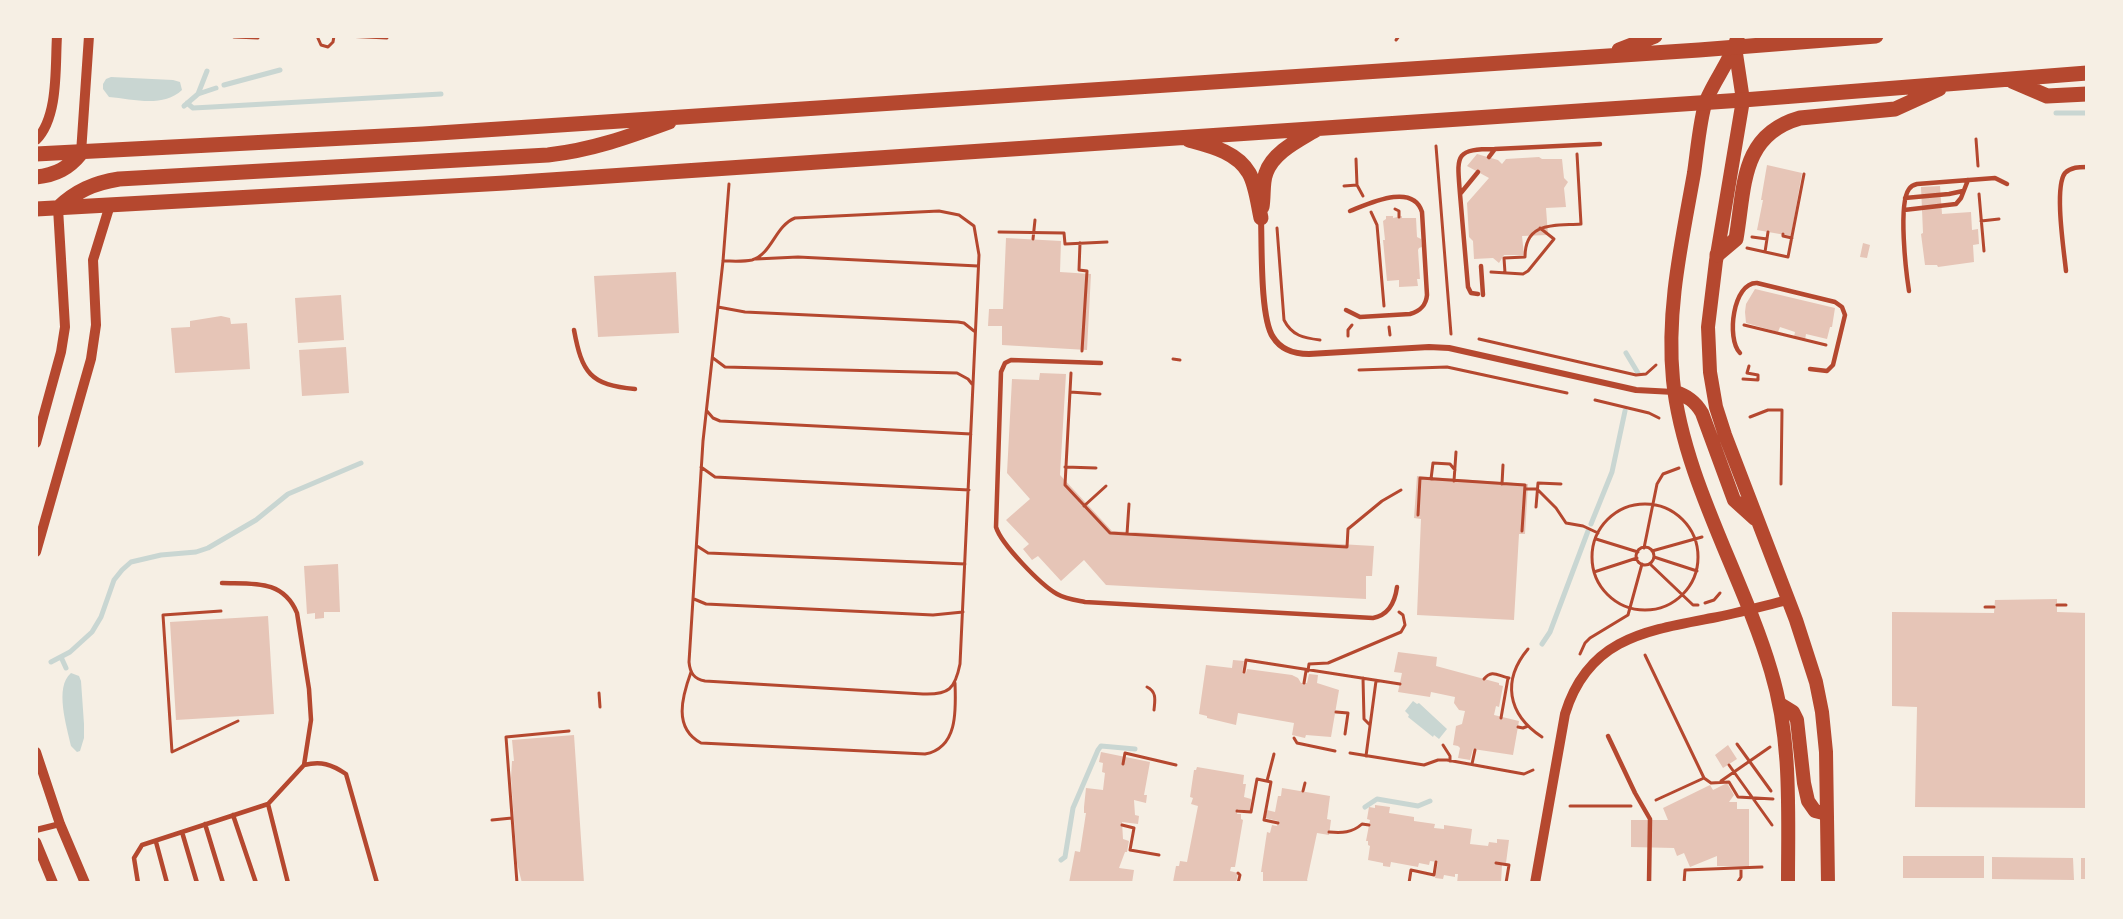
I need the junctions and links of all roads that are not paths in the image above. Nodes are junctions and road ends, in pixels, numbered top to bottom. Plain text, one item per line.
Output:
1 (57, 36) edge
2 (89, 36) edge
3 (1655, 36) edge
4 (1876, 36) edge
5 (1736, 41) edge
6 (1602, 56) junction
7 (2087, 73) edge
8 (2009, 80) junction
9 (1950, 84) junction
10 (2087, 94) edge
11 (1743, 100) junction
12 (1706, 103) junction
13 (686, 116) junction
14 (1319, 128) junction
15 (1181, 137) junction
16 (36, 140) edge
17 (1600, 144) dead end
18 (1496, 149) junction
19 (81, 153) junction
20 (36, 154) edge
21 (1489, 157) dead end
22 (2087, 167) edge
23 (1478, 172) dead end
24 (36, 177) edge
25 (1968, 180) junction
26 (2007, 184) dead end
27 (1963, 191) junction
28 (1460, 194) junction
29 (1905, 198) junction
30 (110, 205) junction
31 (58, 208) junction
32 (36, 209) edge
33 (1904, 210) junction
34 (1350, 211) dead end
35 (1261, 218) junction
36 (1717, 255) junction
37 (1481, 266) dead end
38 (2066, 271) dead end
39 (1909, 291) dead end
40 (1346, 310) dead end
41 (574, 330) dead end
42 (1740, 353) dead end
43 (1101, 363) dead end
44 (1810, 369) dead end
45 (635, 389) dead end
46 (1675, 392) junction
47 (36, 443) edge
48 (1757, 520) junction
49 (36, 552) edge
50 (222, 583) dead end
51 (1397, 587) dead end
52 (1788, 600) junction
53 (1749, 610) junction
54 (1780, 705) junction
55 (1608, 736) dead end
56 (36, 752) edge
57 (304, 765) junction
58 (268, 804) junction
59 (1827, 814) junction
60 (233, 815) junction
61 (60, 824) junction
62 (206, 824) junction
63 (36, 830) edge
64 (182, 832) junction
65 (36, 842) edge
66 (156, 842) junction
67 (53, 883) edge
68 (85, 883) edge
69 (138, 883) edge
70 (167, 883) edge
71 (197, 883) edge
72 (223, 883) edge
73 (256, 883) edge
74 (288, 883) edge
75 (377, 883) edge
76 (1535, 883) edge
77 (1649, 883) edge
78 (1788, 883) edge
79 (1828, 883) edge

1 - 16 street
2 - 19 street
3 - 6 highway
4 - 5 highway
5 - 6 highway
5 - 11 main road
5 - 12 main road
6 - 13 highway
7 - 8 highway
8 - 9 highway
8 - 10 highway
9 - 11 highway
9 - 36 highway
11 - 12 highway
11 - 36 main road
12 - 14 highway
12 - 46 main road
13 - 19 highway
13 - 31 highway
14 - 15 highway
14 - 35 highway
15 - 30 highway
15 - 35 highway
17 - 18 lane
18 - 21 lane
18 - 28 lane
19 - 20 highway
19 - 24 highway
22 - 38 lane
23 - 28 lane
25 - 26 lane
25 - 27 lane
25 - 29 lane
27 - 29 lane
27 - 33 lane
28 - 37 lane
29 - 33 lane
30 - 31 highway
30 - 49 street
31 - 32 highway
31 - 47 street
33 - 39 lane
34 - 40 lane
35 - 46 street
36 - 48 main road
41 - 45 lane
42 - 44 lane
43 - 51 lane
46 - 48 main road
46 - 53 main road
48 - 52 main road
50 - 57 lane
52 - 53 street
52 - 59 main road
53 - 54 main road
53 - 76 street
54 - 59 main road
54 - 78 main road
55 - 77 lane
56 - 61 street
57 - 58 lane
57 - 75 lane
58 - 60 lane
58 - 74 lane
59 - 79 main road
60 - 62 lane
60 - 73 lane
61 - 63 street
61 - 68 street
62 - 64 lane
62 - 72 lane
64 - 66 lane
64 - 71 lane
65 - 67 street
66 - 69 lane
66 - 70 lane

